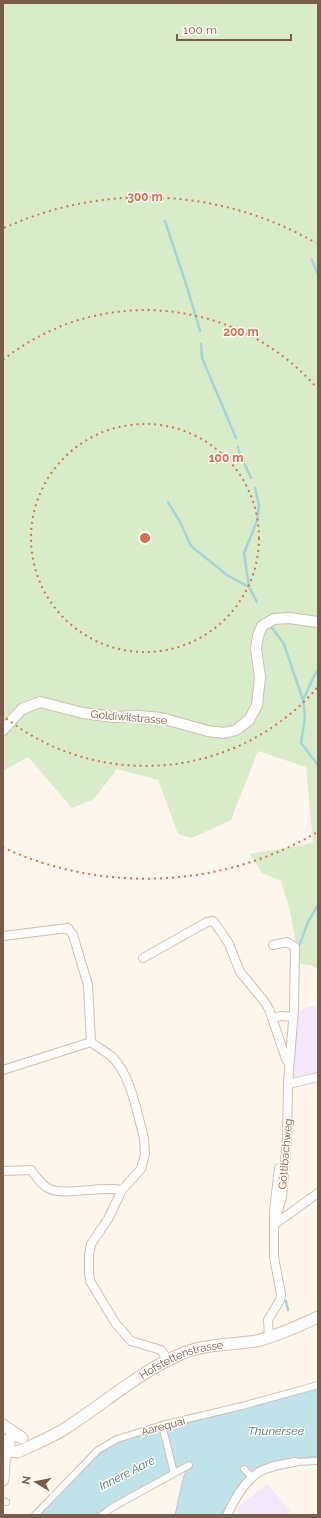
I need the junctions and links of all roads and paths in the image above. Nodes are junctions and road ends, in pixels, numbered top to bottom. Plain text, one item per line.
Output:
1 (318, 622) edge
2 (3, 730) edge
3 (3, 936) edge
4 (272, 946) dead end
5 (143, 958) dead end
6 (292, 1016) junction
7 (273, 1018) junction
8 (91, 1042) junction
9 (290, 1064) junction
10 (3, 1070) edge
11 (318, 1077) edge
12 (288, 1084) junction
13 (3, 1171) edge
14 (122, 1190) junction
15 (318, 1193) edge
16 (274, 1224) junction
17 (318, 1317) edge
18 (269, 1338) junction
19 (168, 1360) junction
20 (318, 1385) edge
21 (3, 1425) edge
22 (162, 1427) junction
23 (14, 1442) edge
24 (318, 1461) edge
25 (295, 1462) joint
26 (189, 1465) dead end
27 (244, 1469) dead end
28 (174, 1471) junction
29 (4, 1477) edge
30 (252, 1477) junction
31 (35, 1515) edge
32 (102, 1515) edge
33 (227, 1515) edge

1 - 2 street, Goldiwilstrasse
3 - 8 street
4 - 6 street, Göttibachweg
5 - 7 street
6 - 7 street
6 - 9 street, Göttibachweg
7 - 9 street
8 - 10 street
8 - 14 street
9 - 12 street, Göttibachweg
11 - 12 street
12 - 16 street, Göttibachweg
13 - 14 street
14 - 19 street
15 - 16 street
16 - 18 street, Göttibachweg
17 - 18 main road, Hofstettenstrasse
18 - 19 main road, Hofstettenstrasse
19 - 23 main road, Hofstettenstrasse
20 - 22 street, Aarequai
21 - 23 main road
22 - 28 street
22 - 31 street, Aarequai
23 - 29 main road
24 - 25 street
25 - 30 street
26 - 28 street
27 - 30 street
28 - 32 street
30 - 33 street

